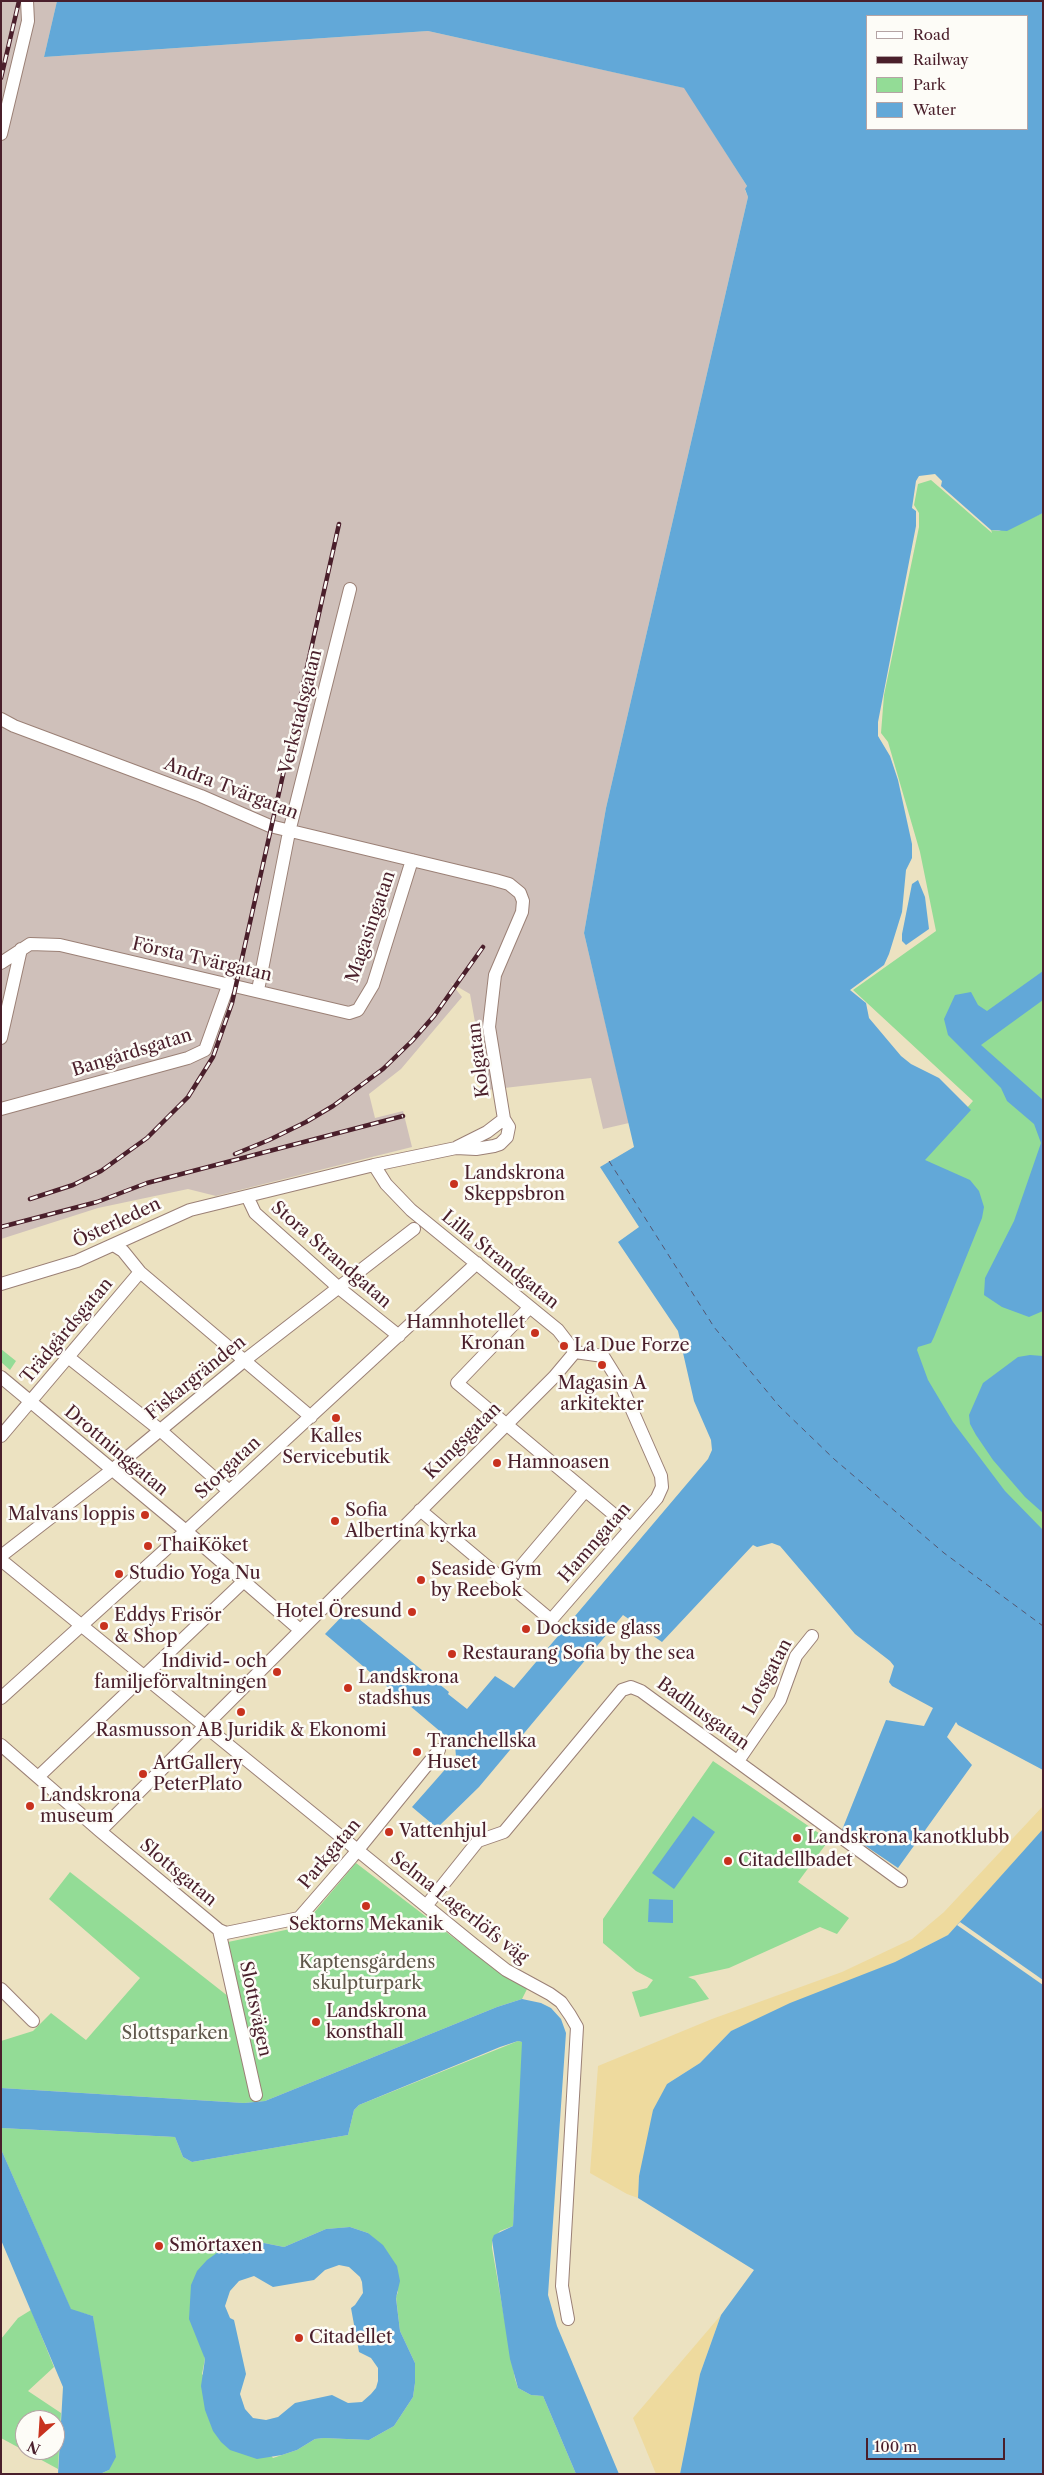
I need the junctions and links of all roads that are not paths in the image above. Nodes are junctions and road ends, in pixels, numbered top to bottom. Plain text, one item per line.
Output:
1 (28, 1) edge
2 (1, 134) edge
3 (350, 589) dead end
4 (1, 719) edge
5 (290, 832) junction
6 (412, 860) junction
7 (522, 912) joint
8 (25, 947) junction
9 (1, 963) edge
10 (228, 984) junction
11 (258, 990) junction
12 (362, 1004) joint
13 (1, 1038) edge
14 (1, 1109) edge
15 (374, 1165) junction
16 (247, 1196) junction
17 (414, 1230) dead end
18 (115, 1246) junction
19 (477, 1263) junction
20 (140, 1272) junction
21 (1, 1284) edge
22 (340, 1288) junction
23 (530, 1307) junction
24 (398, 1336) junction
25 (575, 1352) junction
26 (68, 1357) junction
27 (245, 1360) junction
28 (1, 1377) edge
29 (30, 1401) junction
30 (311, 1417) junction
31 (505, 1423) junction
32 (160, 1430) junction
33 (1, 1436) edge
34 (112, 1470) junction
35 (229, 1491) junction
36 (585, 1491) junction
37 (420, 1510) junction
38 (630, 1528) junction
39 (186, 1531) junction
40 (1, 1556) edge
41 (1, 1560) edge
42 (244, 1581) junction
43 (507, 1583) junction
44 (82, 1625) junction
45 (300, 1630) junction
46 (812, 1636) dead end
47 (144, 1676) junction
48 (1, 1698) edge
49 (206, 1726) junction
50 (1, 1745) edge
51 (439, 1750) dead end
52 (738, 1761) junction
53 (38, 1777) junction
54 (100, 1831) junction
55 (358, 1850) junction
56 (901, 1881) dead end
57 (426, 1906) junction
58 (219, 1930) junction
59 (1, 1989) edge
60 (33, 2021) dead end
61 (256, 2095) dead end
62 (568, 2319) dead end

1 - 2 street
3 - 5 street, Verkstadsgatan
4 - 5 street, Andra Tvärgatan
5 - 6 street, Andra Tvärgatan
5 - 11 street, Verkstadsgatan
6 - 7 street, Andra Tvärgatan
6 - 12 street, Magasingatan
7 - 15 street, Kolgatan
8 - 9 street
8 - 10 street, Första Tvärgatan
8 - 13 street
10 - 11 street, Första Tvärgatan
10 - 14 street, Bangårdsgatan
11 - 12 street, Första Tvärgatan
15 - 16 street
15 - 19 street, Lilla Strandgatan
16 - 18 street, Österleden
16 - 22 street, Stora Strandgatan
17 - 22 street, Fiskargränden
18 - 20 street
18 - 21 street, Österleden
19 - 23 street, Lilla Strandgatan
19 - 24 street, Storgatan
20 - 26 street, Trädgårdsgatan
20 - 27 street
22 - 24 street, Stora Strandgatan
22 - 27 street, Fiskargränden
23 - 25 street, Lilla Strandgatan
23 - 31 street
24 - 30 street, Storgatan
25 - 31 street, Kungsgatan
25 - 38 street, Hamngatan
26 - 29 street, Trädgårdsgatan
26 - 32 street
27 - 30 street
27 - 32 street, Fiskargränden
28 - 29 street, Drottninggatan
29 - 33 street, Trädgårdsgatan
29 - 34 street, Drottninggatan
30 - 35 street, Storgatan
31 - 36 street
31 - 37 street, Kungsgatan
32 - 34 street, Fiskargränden
32 - 35 street
34 - 39 street, Drottninggatan
34 - 40 street, Fiskargränden
35 - 39 street, Storgatan
36 - 38 street
36 - 43 street
37 - 43 street
37 - 45 street, Kungsgatan
38 - 43 street, Hamngatan
39 - 42 street, Drottninggatan
39 - 44 street, Storgatan
41 - 44 street, Selma Lagerlöfs väg
42 - 45 street, Drottninggatan
42 - 47 street
44 - 47 street, Selma Lagerlöfs väg
44 - 48 street, Storgatan
45 - 49 street, Kungsgatan
46 - 52 street, Lotsgatan
47 - 49 street, Selma Lagerlöfs väg
47 - 53 street
49 - 54 street, Kungsgatan
49 - 55 street, Selma Lagerlöfs väg
50 - 53 street, Slottsgatan
51 - 55 street, Parkgatan
52 - 56 street, Badhusgatan
52 - 57 street, Badhusgatan
53 - 54 street, Slottsgatan
54 - 58 street, Slottsgatan
55 - 57 street, Selma Lagerlöfs väg
55 - 58 street, Parkgatan
57 - 62 street, Selma Lagerlöfs väg
58 - 61 street, Slottsvägen
59 - 60 street

